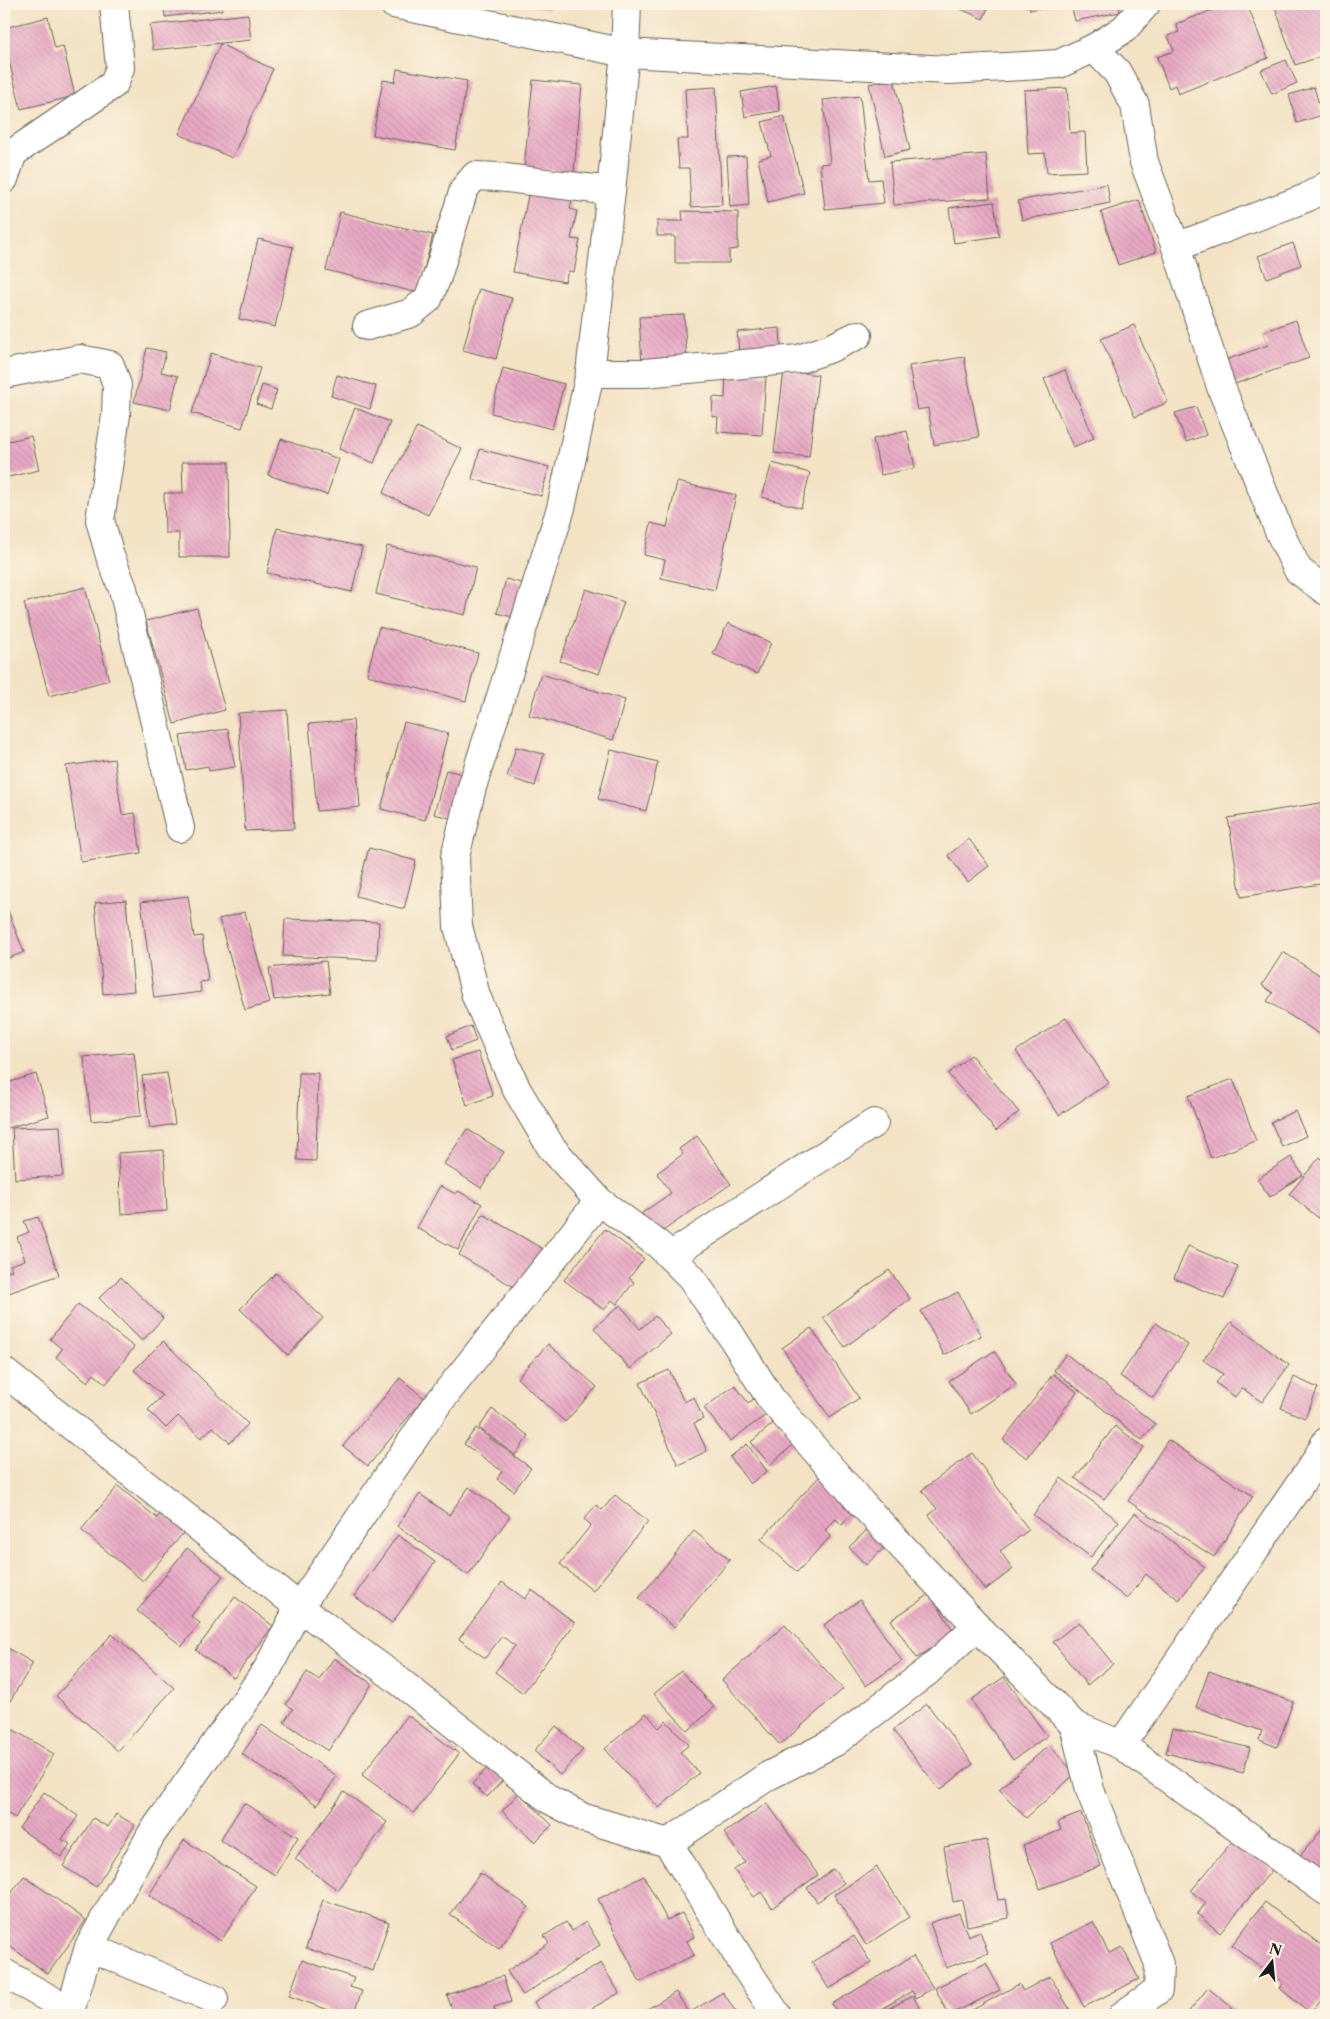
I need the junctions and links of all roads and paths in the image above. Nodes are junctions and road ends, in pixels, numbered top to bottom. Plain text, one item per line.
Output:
1 (114, 4) edge
2 (394, 4) edge
3 (627, 4) edge
4 (1146, 4) edge
5 (1094, 48) junction
6 (625, 53) junction
7 (4, 180) edge
8 (1326, 186) edge
9 (611, 190) junction
10 (1176, 246) junction
11 (367, 326) dead end
12 (858, 335) dead end
13 (590, 373) junction
14 (4, 374) edge
15 (1326, 591) edge
16 (180, 828) dead end
17 (874, 1124) dead end
18 (599, 1201) junction
19 (670, 1256) junction
20 (4, 1372) edge
21 (1326, 1442) edge
22 (300, 1607) junction
23 (977, 1626) junction
24 (1074, 1725) junction
25 (1121, 1745) junction
26 (668, 1843) junction
27 (1326, 1891) edge
28 (89, 1948) junction
29 (4, 1973) edge
30 (214, 1999) dead end
31 (70, 2013) edge
32 (777, 2015) edge
33 (1122, 2015) edge

1 - 7 street
2 - 6 street
3 - 6 street
4 - 5 street
5 - 6 street
5 - 10 street
6 - 9 street
8 - 10 street
9 - 11 street
9 - 13 street
10 - 15 street
12 - 13 street
13 - 18 street
14 - 16 street
17 - 19 street
18 - 19 street
18 - 22 street
19 - 23 street
20 - 22 street
21 - 25 street
22 - 26 street
22 - 28 street
23 - 24 street
23 - 26 street
24 - 25 street
24 - 33 street
25 - 27 street
26 - 32 street
28 - 30 street
28 - 31 street
29 - 31 street

